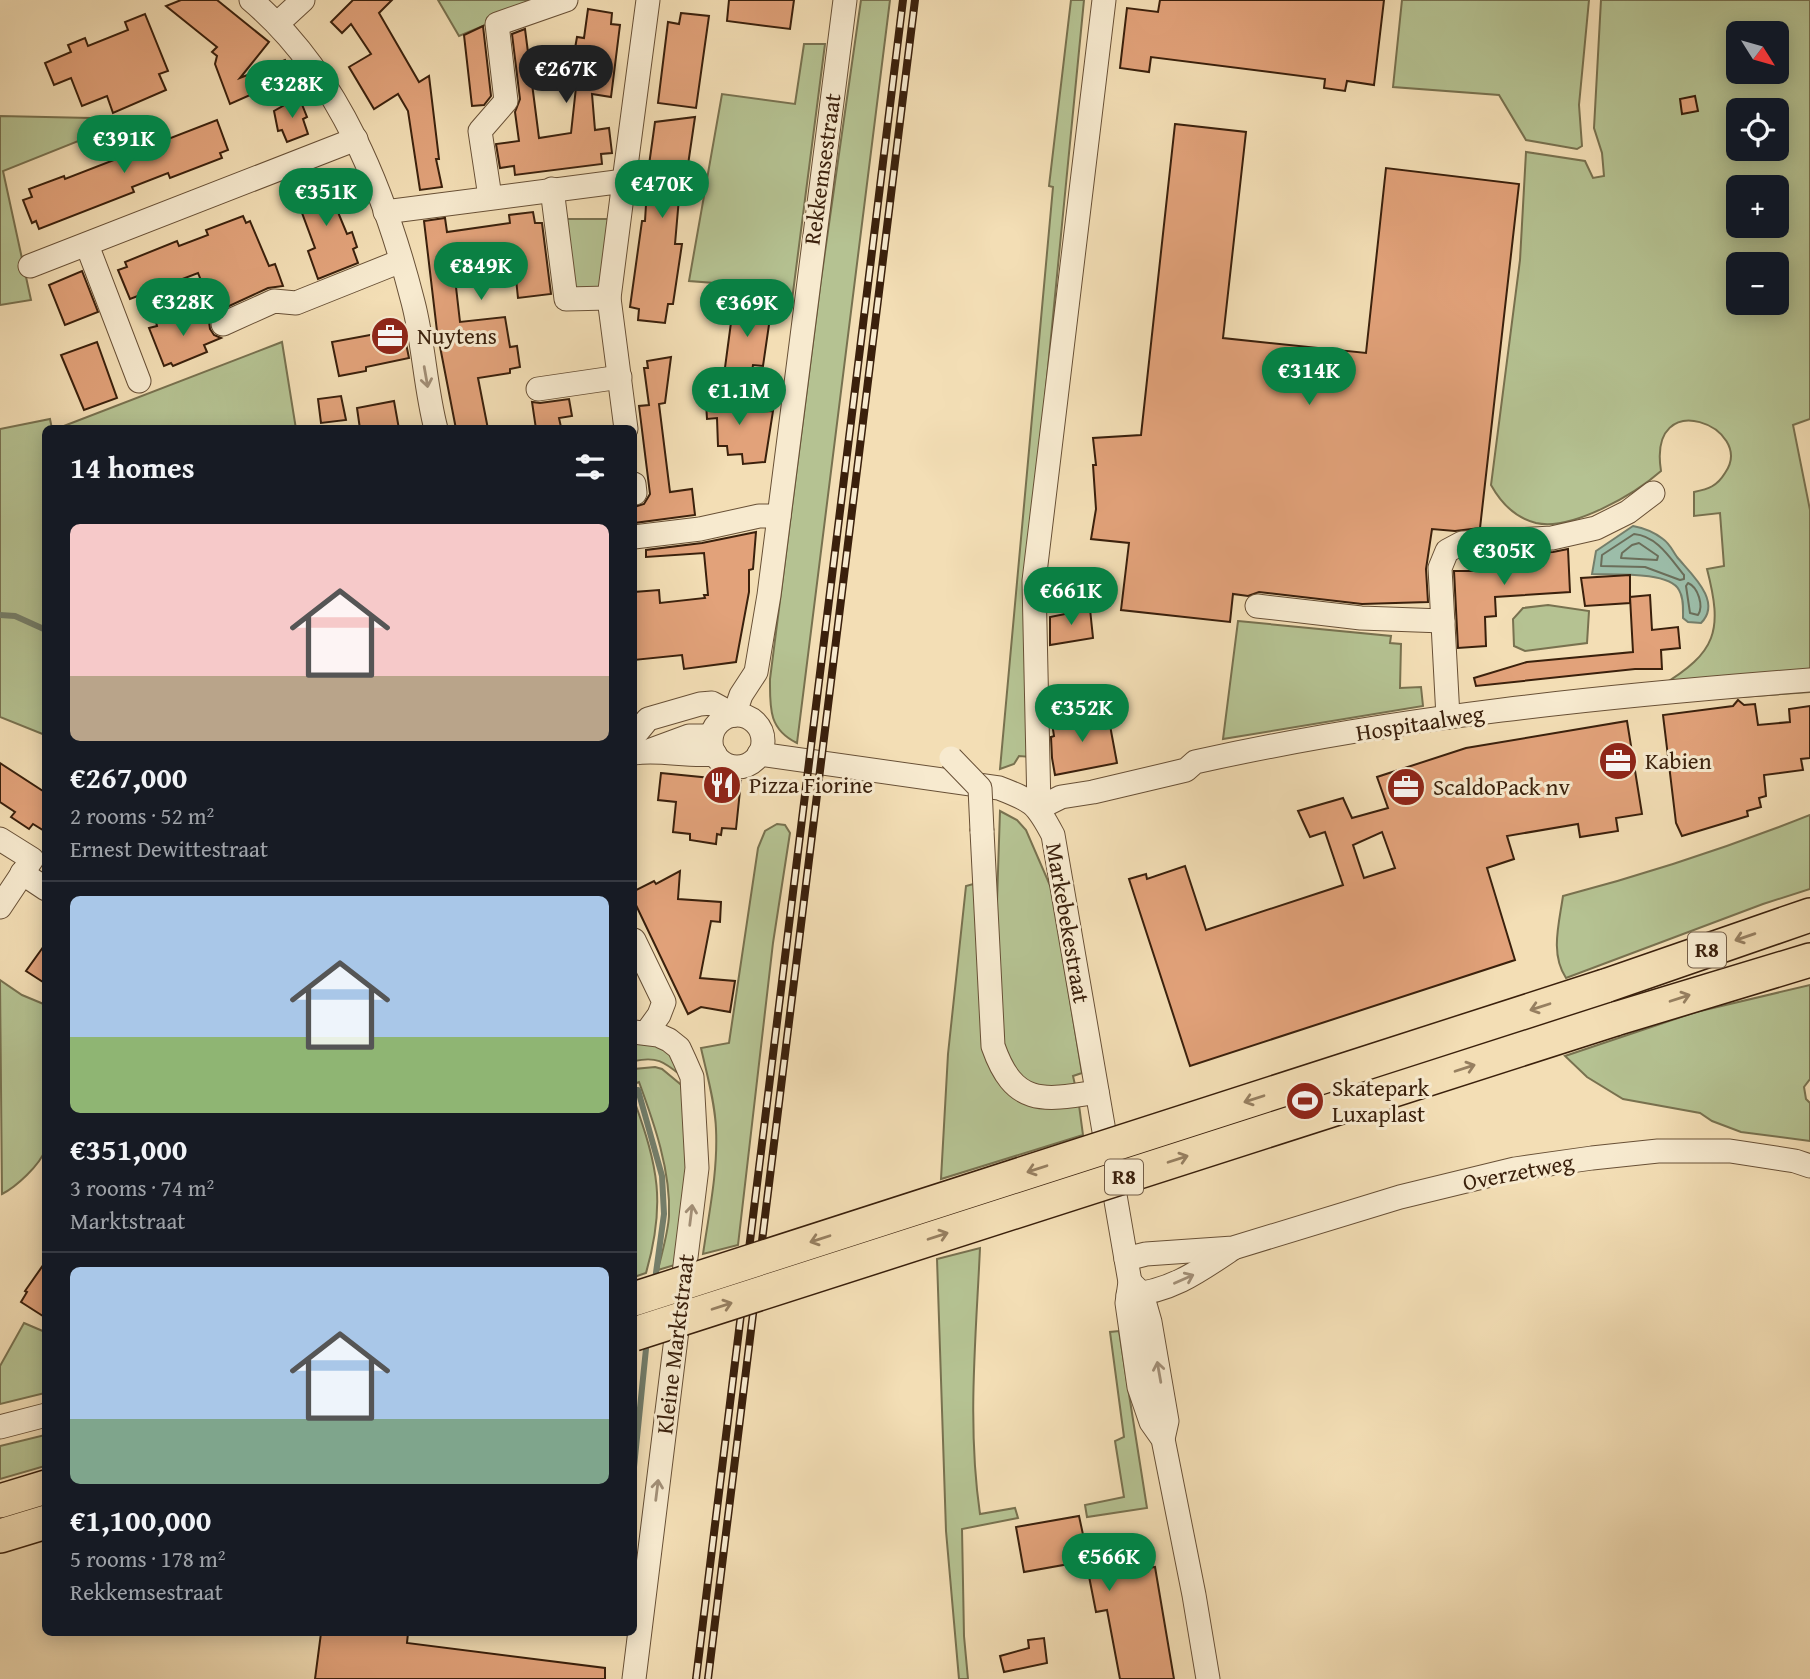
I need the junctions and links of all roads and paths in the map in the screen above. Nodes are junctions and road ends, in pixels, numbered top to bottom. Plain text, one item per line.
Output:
1 (251, 0) edge
2 (303, 0) edge
3 (566, 0) edge
4 (648, 0) edge
5 (845, 0) edge
6 (1104, 0) edge
7 (278, 23) junction
8 (356, 139) junction
9 (624, 181) junction
10 (552, 189) junction
11 (490, 197) junction
12 (385, 212) junction
13 (87, 245) junction
14 (401, 261) junction
15 (30, 266) dead end
16 (609, 298) junction
17 (223, 324) dead end
18 (620, 377) junction
19 (139, 381) dead end
20 (537, 388) dead end
21 (435, 425) edge
22 (626, 425) edge
23 (1654, 493) dead end
24 (779, 516) junction
25 (637, 537) edge
26 (1257, 606) dead end
27 (1443, 621) junction
28 (1810, 680) edge
29 (743, 717) junction
30 (1448, 717) junction
31 (713, 745) junction
32 (638, 747) edge
33 (759, 754) junction
34 (951, 758) dead end
35 (1039, 808) junction
36 (0, 839) edge
37 (22, 873) junction
38 (42, 886) edge
39 (0, 907) edge
40 (1810, 915) edge
41 (637, 946) edge
42 (1810, 960) edge
43 (640, 1032) edge
44 (1097, 1092) junction
45 (1810, 1166) edge
46 (1233, 1248) junction
47 (1126, 1259) junction
48 (1133, 1290) junction
49 (637, 1298) edge
50 (637, 1333) edge
51 (42, 1416) edge
52 (0, 1427) edge
53 (42, 1488) edge
54 (0, 1501) edge
55 (42, 1523) edge
56 (0, 1536) edge
57 (634, 1679) edge
58 (1208, 1679) edge

1 - 7 street
2 - 7 street
3 - 11 street
4 - 9 street
5 - 24 street, Rekkemsestraat
6 - 35 street
7 - 8 street
8 - 12 street
8 - 13 street
9 - 10 street
9 - 16 street
10 - 11 street
10 - 16 street
11 - 12 street
12 - 14 street
13 - 15 street
13 - 19 street
14 - 17 street
14 -> 21 street
16 - 18 street
18 - 20 street
18 - 22 street
23 - 27 street
24 - 25 street
24 - 29 street, Rekkemsestraat
26 - 27 street
27 - 30 street
28 - 30 street, Hospitaalweg
29 - 31 street
29 - 32 street
29 - 33 street
30 - 35 street, Hospitaalweg
31 - 32 street
31 - 33 street
33 - 35 street
34 - 44 street, bridge
35 - 44 street, Markebekestraat
36 - 37 street
37 - 38 street
37 - 39 street
40 -> 49 highway, R8, bridge
41 - 43 street, Kleine Marktstraat
50 -> 42 highway, R8, bridge
57 -> 43 street, Kleine Marktstraat
44 - 47 street, Markebekestraat
45 - 46 street, Overzetweg
46 - 47 street, Overzetweg
48 -> 46 street, Overzetweg
47 - 48 street, Markebekestraat
48 - 58 street, Markebekestraat
51 - 52 street
53 - 54 highway
55 - 56 highway

